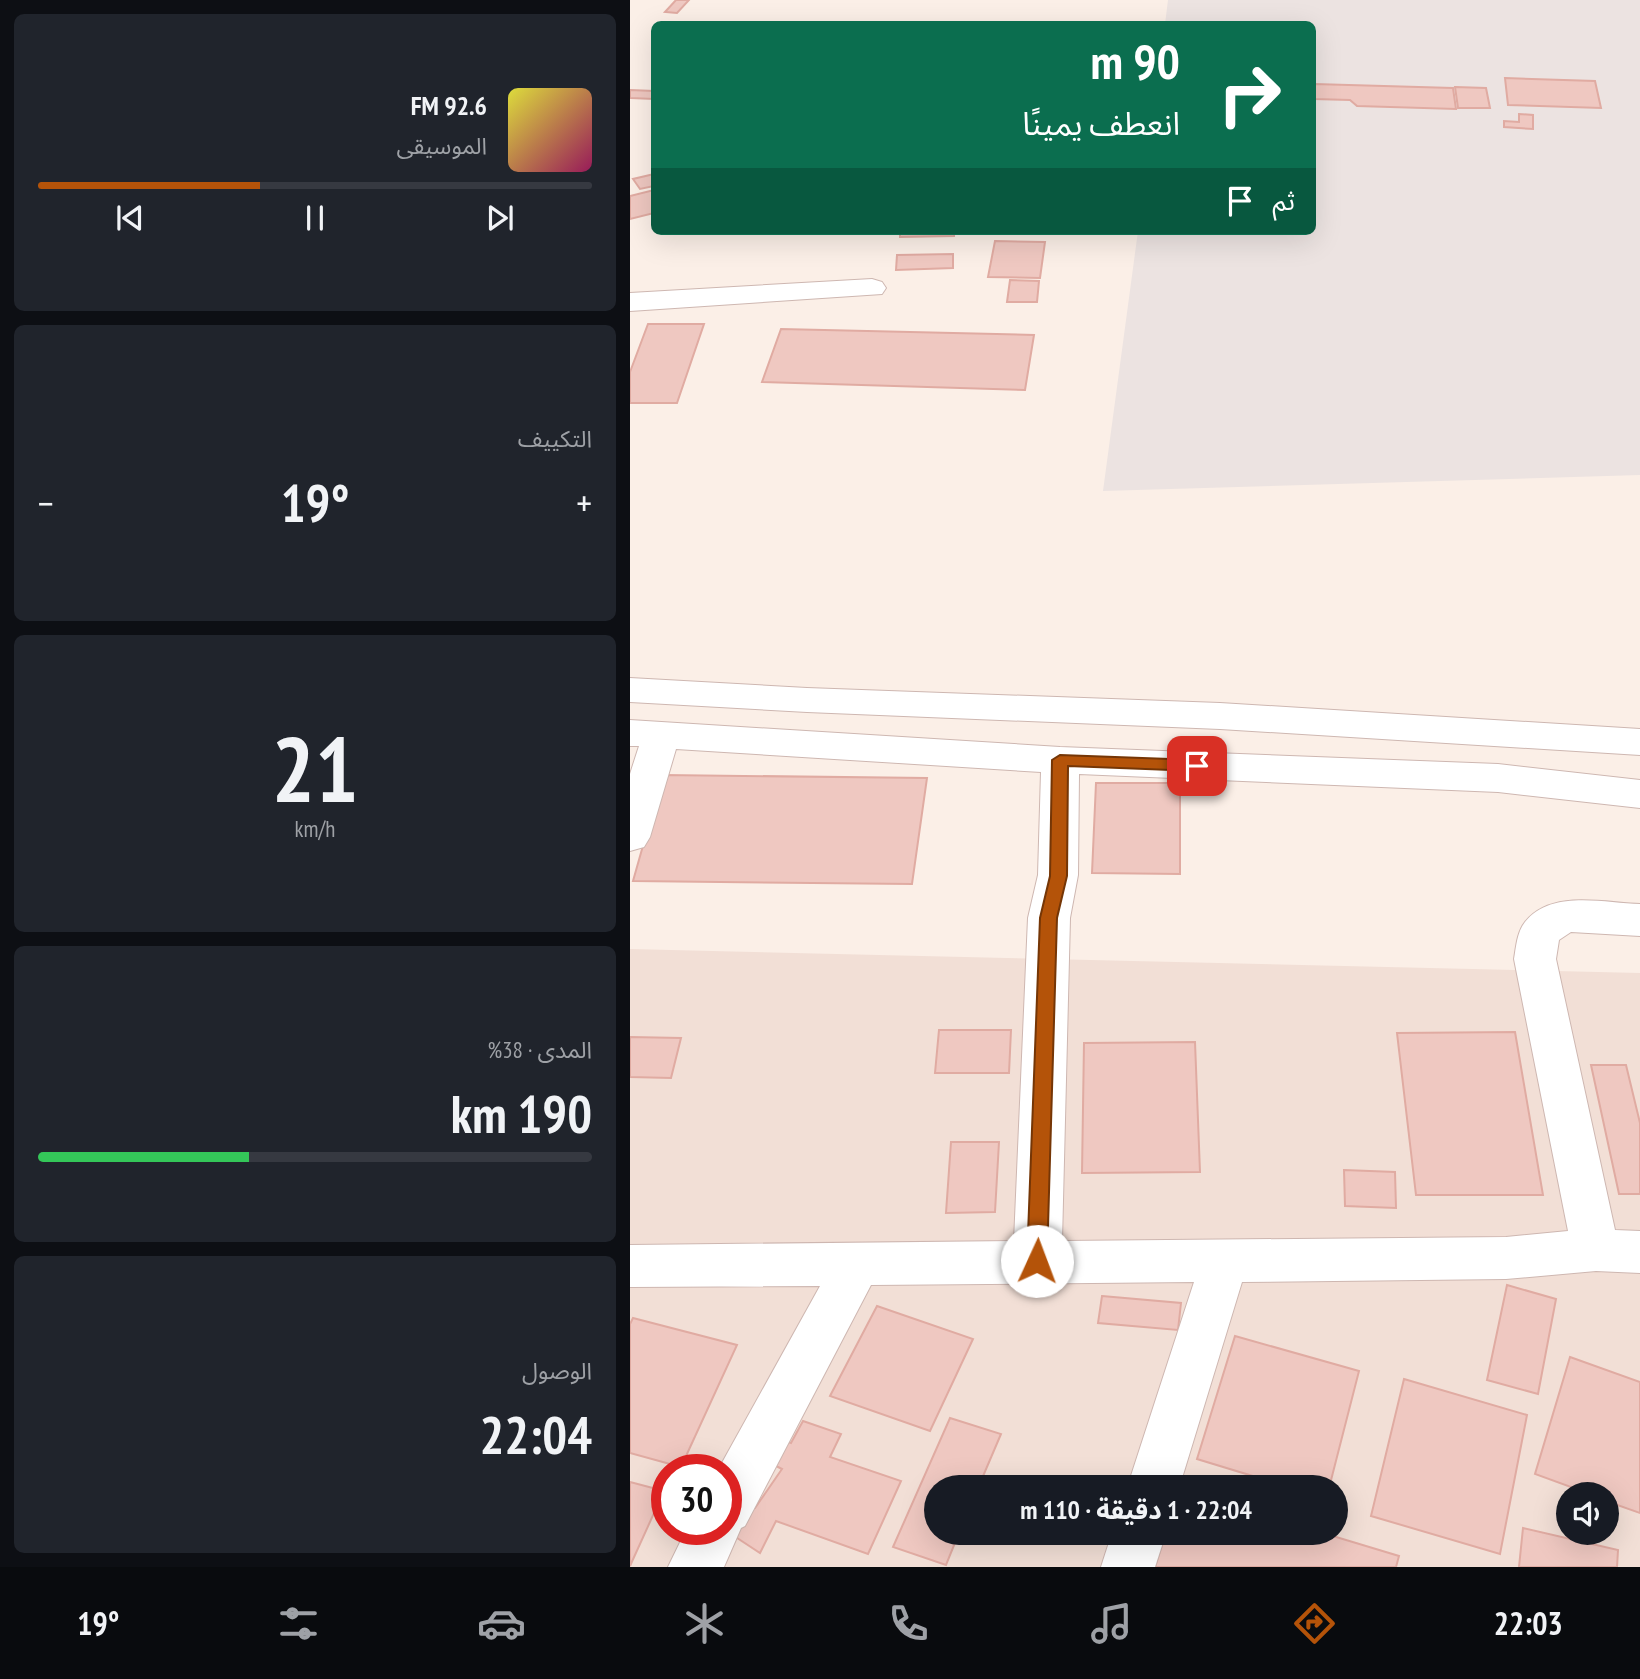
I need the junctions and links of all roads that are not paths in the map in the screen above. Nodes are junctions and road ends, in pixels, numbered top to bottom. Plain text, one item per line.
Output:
1 (872, 288) dead end
2 (630, 302) edge
3 (630, 690) edge
4 (646, 734) edge
5 (1624, 741) edge
6 (1060, 760) junction
7 (1622, 791) edge
8 (630, 837) edge
9 (1640, 920) edge
10 (1618, 1251) edge
11 (1225, 1260) junction
12 (1037, 1261) junction
13 (858, 1262) junction
14 (630, 1266) edge
15 (1157, 1475) edge
16 (742, 1478) edge
17 (707, 1545) edge
18 (1135, 1545) edge
19 (695, 1567) edge
20 (1128, 1567) edge

1 - 2 street
3 - 5 street
4 - 6 street
4 - 8 street
5 - 7 street
6 - 7 street
6 - 12 street
9 - 10 street
10 - 11 street
11 - 12 street
11 - 15 street
12 - 13 street
13 - 14 street
13 - 16 street
17 - 19 street
18 - 20 street

